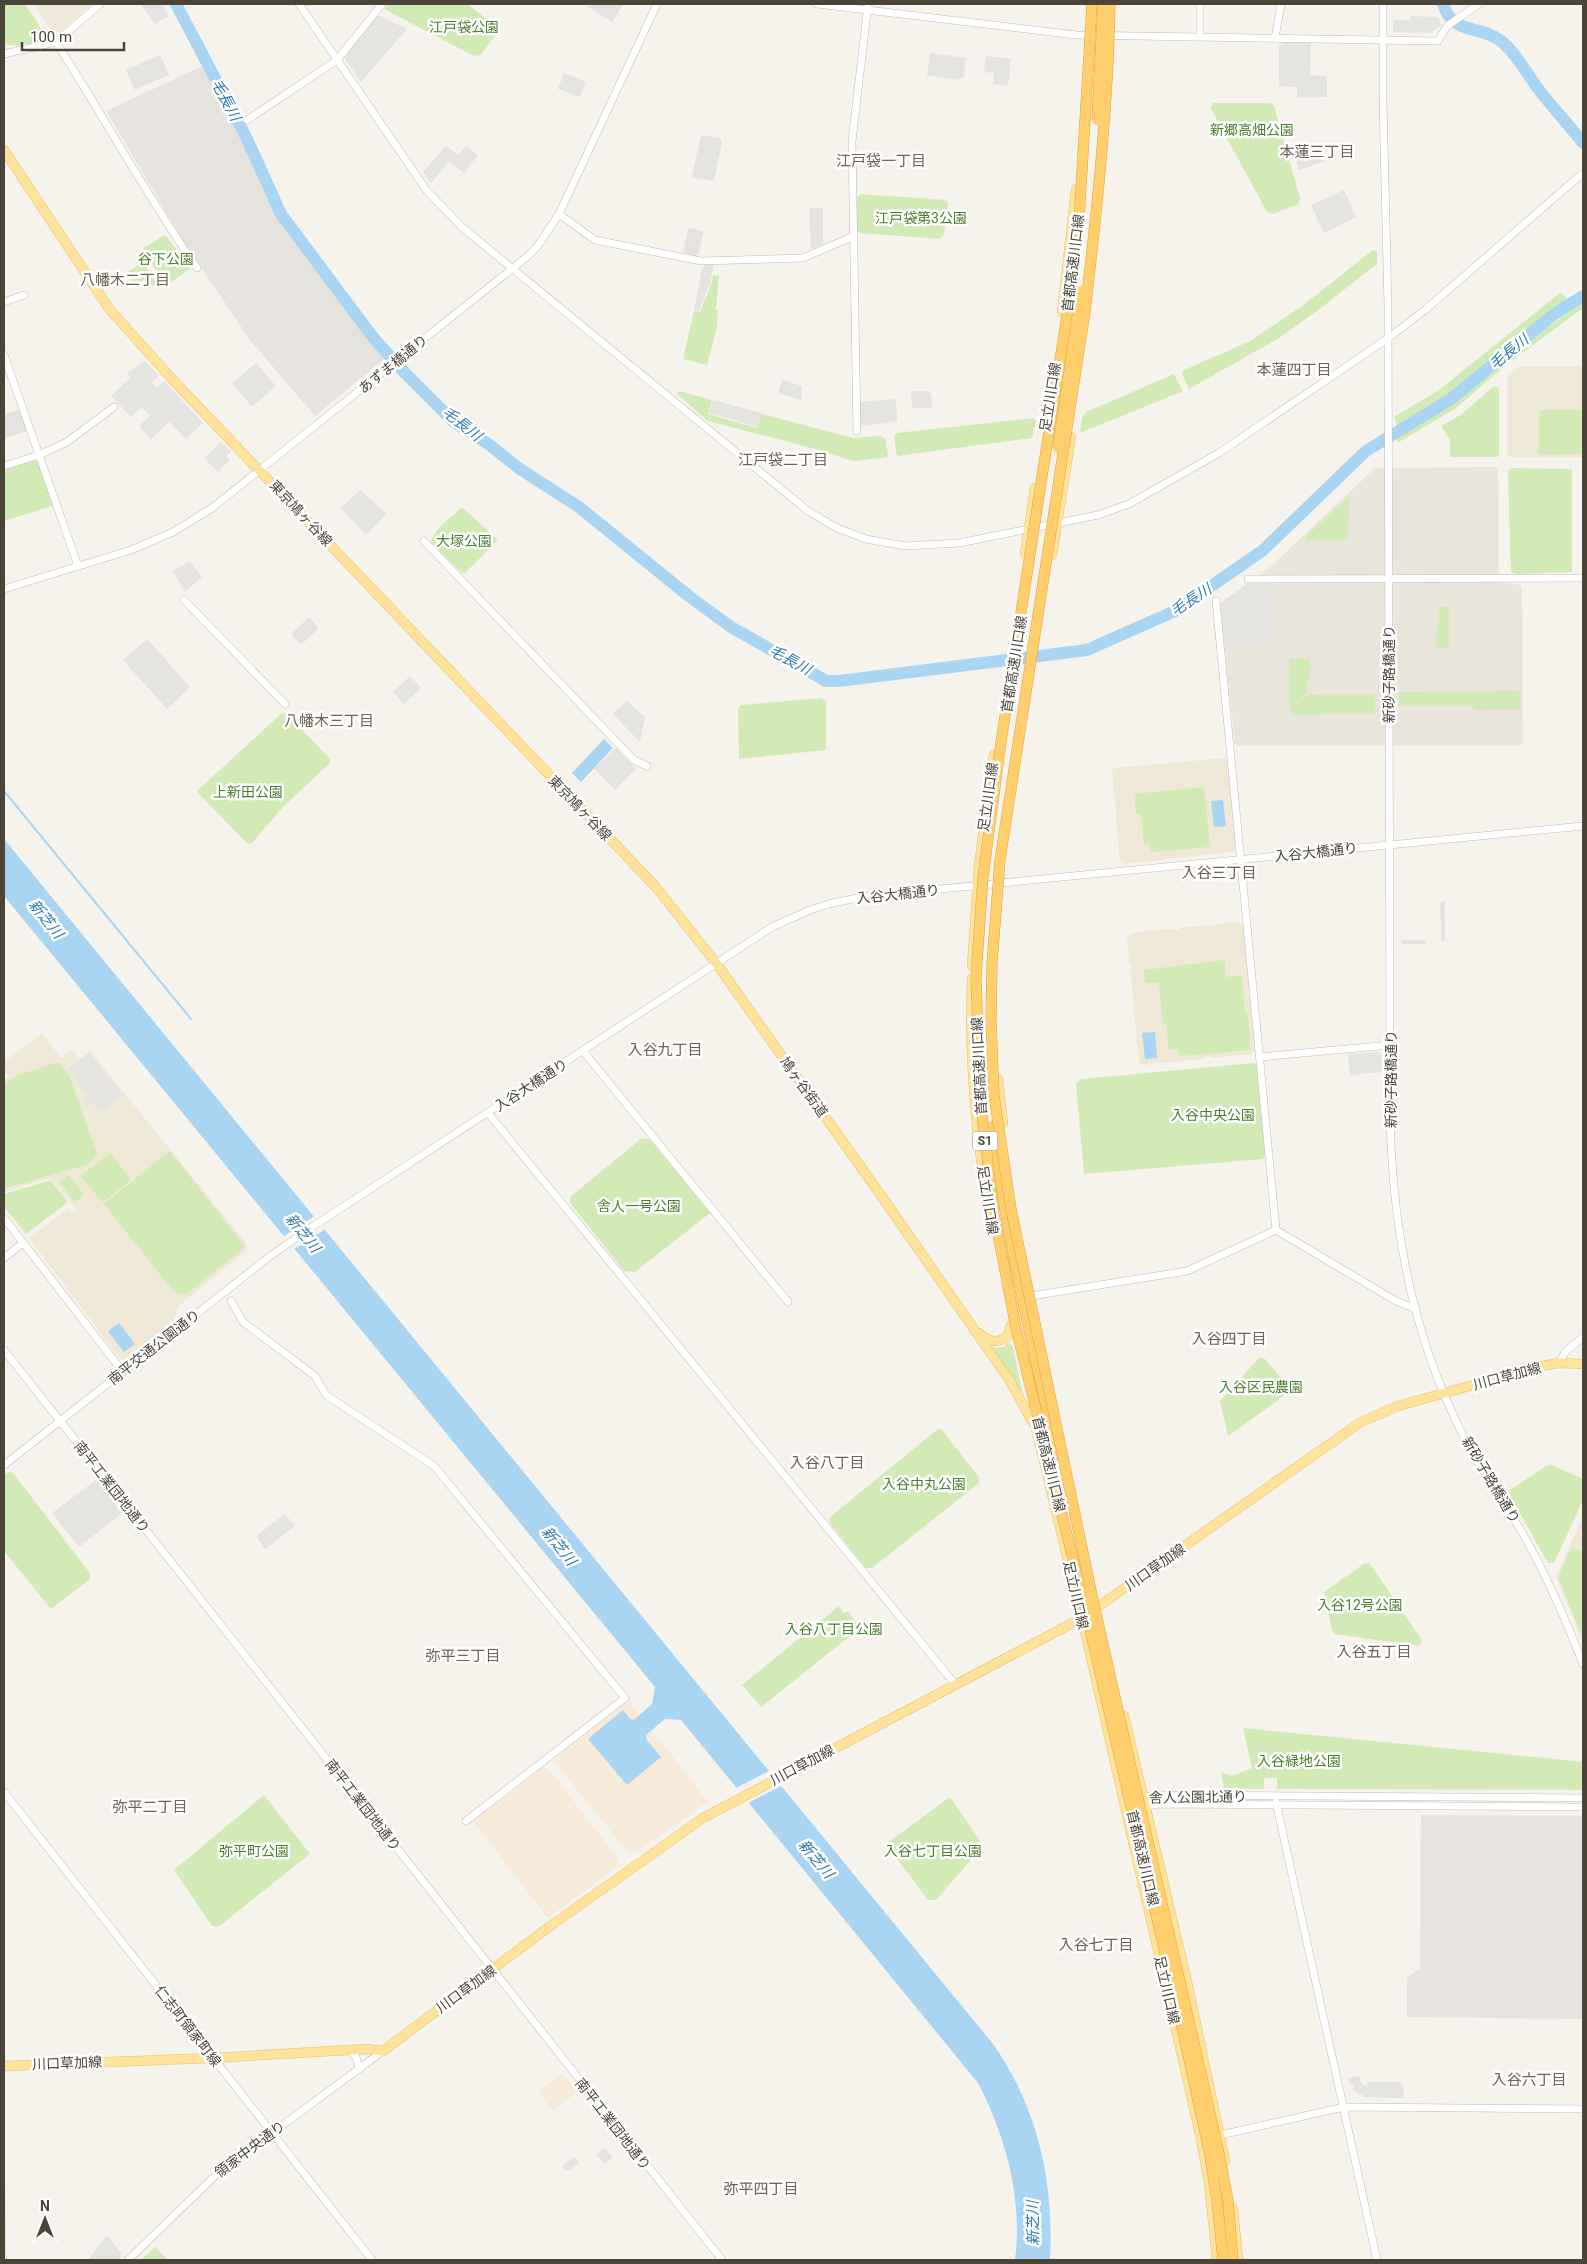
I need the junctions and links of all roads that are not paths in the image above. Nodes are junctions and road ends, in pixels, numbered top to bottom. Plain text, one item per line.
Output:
1 (100, 4) edge
2 (299, 4) edge
3 (382, 4) edge
4 (657, 4) edge
5 (816, 4) edge
6 (1088, 4) edge
7 (1092, 4) edge
8 (1097, 4) edge
9 (1102, 4) edge
10 (1112, 4) edge
11 (1200, 4) edge
12 (1281, 4) edge
13 (1383, 4) edge
14 (1479, 4) edge
15 (868, 7) edge
16 (1086, 36) junction
17 (1113, 36) junction
18 (1200, 37) junction
19 (1275, 38) junction
20 (1383, 38) junction
21 (56, 42) junction
22 (4, 54) edge
23 (337, 60) junction
24 (247, 120) dead end
25 (4, 150) edge
26 (1583, 173) edge
27 (559, 214) junction
28 (1079, 220) junction
29 (854, 236) junction
30 (197, 268) dead end
31 (514, 268) junction
32 (24, 295) dead end
33 (4, 302) edge
34 (1387, 339) junction
35 (4, 355) edge
36 (114, 407) dead end
37 (857, 431) dead end
38 (39, 455) junction
39 (4, 466) edge
40 (260, 470) junction
41 (1058, 523) junction
42 (1029, 529) junction
43 (424, 541) dead end
44 (78, 566) junction
45 (1583, 578) edge
46 (1248, 579) dead end
47 (1389, 579) junction
48 (4, 589) edge
49 (184, 600) dead end
50 (1216, 602) dead end
51 (1034, 630) junction
52 (285, 704) dead end
53 (1001, 742) junction
54 (647, 766) dead end
55 (1583, 826) edge
56 (1390, 845) junction
57 (626, 855) joint
58 (1241, 860) junction
59 (1002, 883) junction
60 (977, 886) junction
61 (716, 963) junction
62 (1390, 1046) junction
63 (583, 1051) junction
64 (1260, 1058) junction
65 (994, 1096) junction
66 (488, 1113) junction
67 (4, 1218) edge
68 (1276, 1230) junction
69 (306, 1231) joint
70 (24, 1243) junction
71 (4, 1258) edge
72 (1031, 1296) junction
73 (231, 1301) dead end
74 (788, 1302) dead end
75 (1416, 1309) junction
76 (1011, 1325) junction
77 (972, 1326) junction
78 (1583, 1337) edge
79 (4, 1350) edge
80 (1559, 1363) junction
81 (1583, 1364) edge
82 (124, 1372) junction
83 (1445, 1393) junction
84 (60, 1421) junction
85 (1036, 1428) junction
86 (1054, 1454) junction
87 (4, 1465) edge
88 (1079, 1515) junction
89 (1058, 1521) junction
90 (1098, 1606) junction
91 (1082, 1618) junction
92 (1583, 1664) edge
93 (955, 1684) junction
94 (4, 1792) edge
95 (1276, 1796) junction
96 (1583, 1798) edge
97 (1145, 1802) junction
98 (1276, 1804) junction
99 (1125, 1806) junction
100 (1583, 1807) edge
101 (466, 1821) dead end
102 (492, 1969) junction
103 (350, 2050) junction
104 (383, 2051) junction
105 (213, 2058) junction
106 (4, 2066) edge
107 (358, 2069) junction
108 (1344, 2107) junction
109 (1583, 2109) edge
110 (272, 2132) junction
111 (1221, 2135) junction
112 (1202, 2140) junction
113 (130, 2259) edge
114 (372, 2260) edge
115 (722, 2260) edge
116 (1217, 2260) edge
117 (1223, 2260) edge
118 (1233, 2260) edge
119 (1239, 2260) edge
120 (1377, 2260) edge

1 - 21 street
2 - 23 street
3 - 23 street
4 - 27 street, あずま橋通り
5 - 15 street
6 - 16 main road, 足立川口線
7 - 28 highway, 首都高速川口線 / S1, bridge
8 - 28 highway, bridge
9 - 51 highway, bridge
10 - 17 main road, 足立川口線
10 - 51 highway, 首都高速川口線 / S1, bridge
11 - 18 street
12 - 19 street
13 - 20 street, 新砂子路橋通り
14 - 20 street
15 - 16 street
15 - 29 street
16 - 17 street
16 - 42 main road, 足立川口線
17 - 18 street
17 - 41 main road, 足立川口線
18 - 19 street
19 - 20 street
20 - 34 street, 新砂子路橋通り
21 - 22 street
21 - 30 street
23 - 24 street
23 - 31 street
25 - 40 main road, 東京鳩ヶ谷線
26 - 34 street
27 - 29 street
27 - 31 street, あずま橋通り
28 - 53 highway, 首都高速川口線 / S1, bridge
29 - 37 street
31 - 40 street, あずま橋通り
31 - 42 street
32 - 33 street
34 - 41 street
34 - 47 street, 新砂子路橋通り
35 - 38 street
36 - 38 street
38 - 39 street
38 - 44 street
40 - 44 street, あずま橋通り
40 - 57 main road, 東京鳩ヶ谷線
41 - 42 street
41 - 59 main road, 足立川口線
42 - 60 main road, 足立川口線
43 - 54 street
44 - 48 street, あずま橋通り
45 - 47 street
46 - 47 street
47 - 56 street, 新砂子路橋通り
49 - 52 street
50 - 58 street
51 - 65 highway, 首都高速川口線 / S1, bridge
53 - 86 highway, bridge
53 - 117 highway, 首都高速川口線 / S1, bridge
55 - 56 street, 入谷大橋通り
56 - 58 street, 入谷大橋通り
56 - 62 street, 新砂子路橋通り
57 - 61 main road, 鳩ヶ谷街道
58 - 59 street, 入谷大橋通り
58 - 64 street
59 - 60 street, 入谷大橋通り
59 - 72 main road, 足立川口線
60 - 61 street, 入谷大橋通り
60 - 76 main road, 足立川口線
61 - 63 street, 入谷大橋通り
61 - 77 main road, 鳩ヶ谷街道
62 - 64 street
62 - 75 street, 新砂子路橋通り
63 - 66 street, 入谷大橋通り
63 - 74 street
64 - 68 street
65 - 86 highway, bridge
65 - 118 highway, 首都高速川口線 / S1, bridge
66 - 69 street, 入谷大橋通り
66 - 93 street
67 - 70 street
68 - 72 street
68 - 75 street
69 - 82 street, 南平交通公園通り
70 - 71 street
70 - 82 street
72 - 88 main road, 足立川口線
73 - 101 street
75 - 83 street, 新砂子路橋通り
76 - 77 main road, 鳩ヶ谷街道
76 - 85 main road, 足立川口線
77 - 85 main road, 鳩ヶ谷街道
78 - 80 street
79 - 84 street, 南平工業団地通り
80 - 81 main road, 川口草加線
80 - 83 main road, 川口草加線
82 - 84 street, 南平交通公園通り
83 - 90 main road, 川口草加線
83 - 92 street, 新砂子路橋通り
84 - 87 street, 南平交通公園通り
84 - 102 street, 南平工業団地通り
85 - 89 main road, 足立川口線
86 - 88 highway
86 - 89 highway
88 - 90 main road, 足立川口線
89 - 91 main road, 足立川口線
90 - 91 main road, 川口草加線
90 - 97 main road, 足立川口線
91 - 93 main road, 川口草加線
91 - 99 main road, 足立川口線
93 - 102 main road, 川口草加線
94 - 105 street, 仁志町領家町線
95 - 96 street, 舎人公園北通り
95 - 97 street, 舎人公園北通り
95 - 98 street
97 - 98 street, 舎人公園北通り
97 - 99 street, 舎人公園北通り
97 - 111 main road, 足立川口線
98 - 100 street, 舎人公園北通り
98 - 108 street
99 - 112 main road, 足立川口線
102 - 104 main road, 川口草加線
102 - 115 street, 南平工業団地通り
103 - 104 main road, 川口草加線
103 - 105 main road, 川口草加線
103 - 107 street
104 - 107 street, 領家中央通り
105 - 106 main road, 川口草加線
105 - 110 street, 仁志町領家町線
107 - 110 street, 領家中央通り
108 - 109 street
108 - 111 street
108 - 120 street
110 - 113 street, 領家中央通り
110 - 114 street, 仁志町領家町線
111 - 112 street
111 - 119 main road, 足立川口線
112 - 116 main road, 足立川口線

